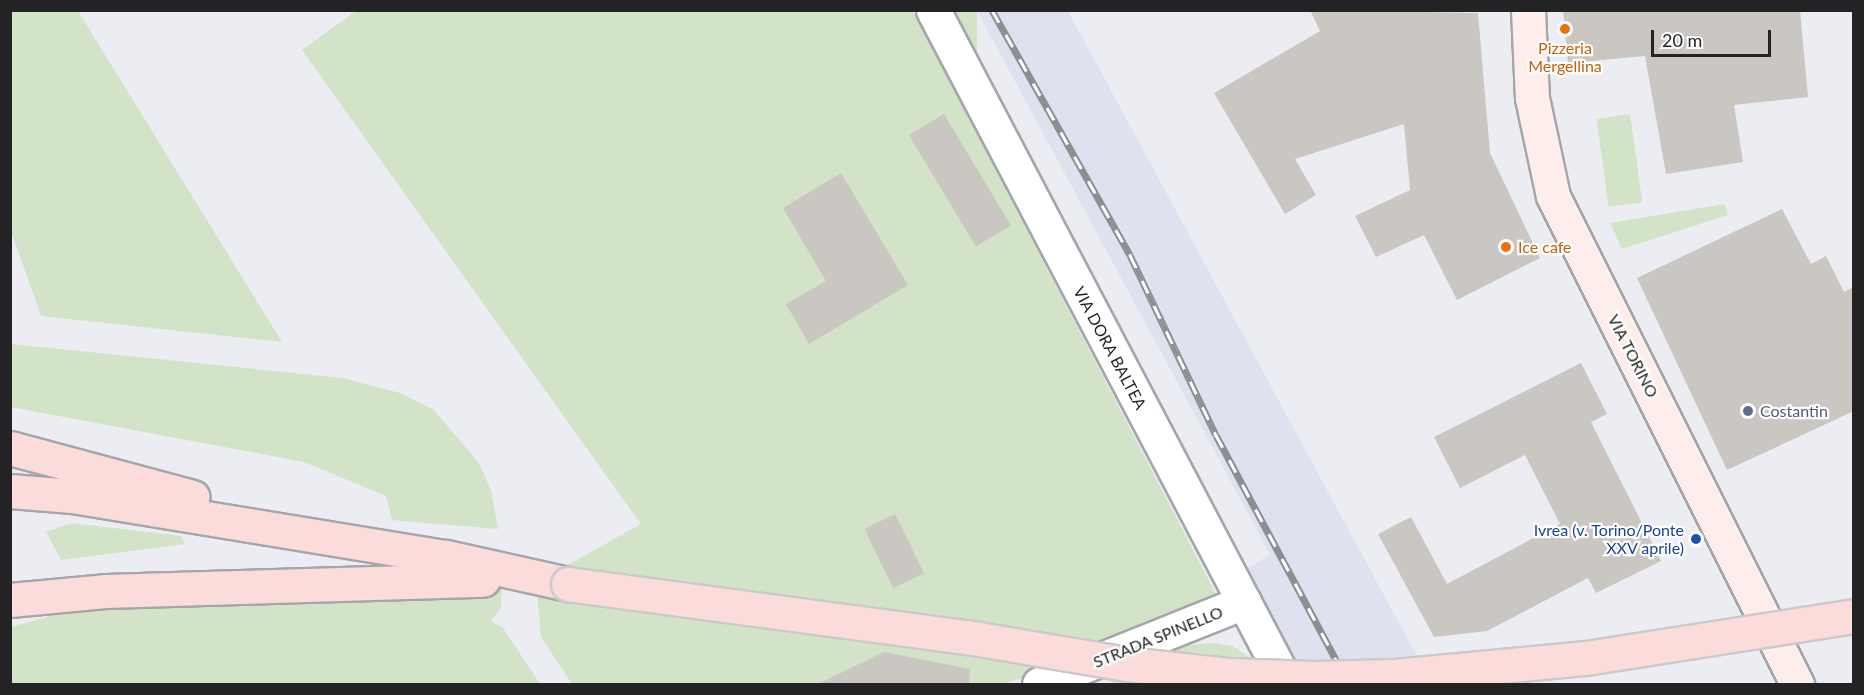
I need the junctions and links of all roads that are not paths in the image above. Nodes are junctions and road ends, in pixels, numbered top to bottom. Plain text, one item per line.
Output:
1 (933, 10) edge
2 (1528, 10) edge
3 (10, 448) edge
4 (10, 491) edge
5 (363, 543) junction
6 (445, 568) junction
7 (105, 591) junction
8 (10, 600) edge
9 (1244, 602) junction
10 (10, 613) edge
11 (1854, 616) edge
12 (1779, 648) junction
13 (1039, 684) edge
14 (1287, 684) edge
15 (1797, 684) edge

1 - 9 street, VIA DORA BALTEA
2 - 12 street, VIA TORINO
3 - 5 main road
4 - 5 main road
5 - 6 main road
6 - 7 main road
6 - 11 main road, bridge
7 - 8 main road
7 - 10 main road
9 - 13 street, STRADA SPINELLO
9 - 14 street, VIA DORA BALTEA
11 - 12 street
12 - 15 street, VIA TORINO

